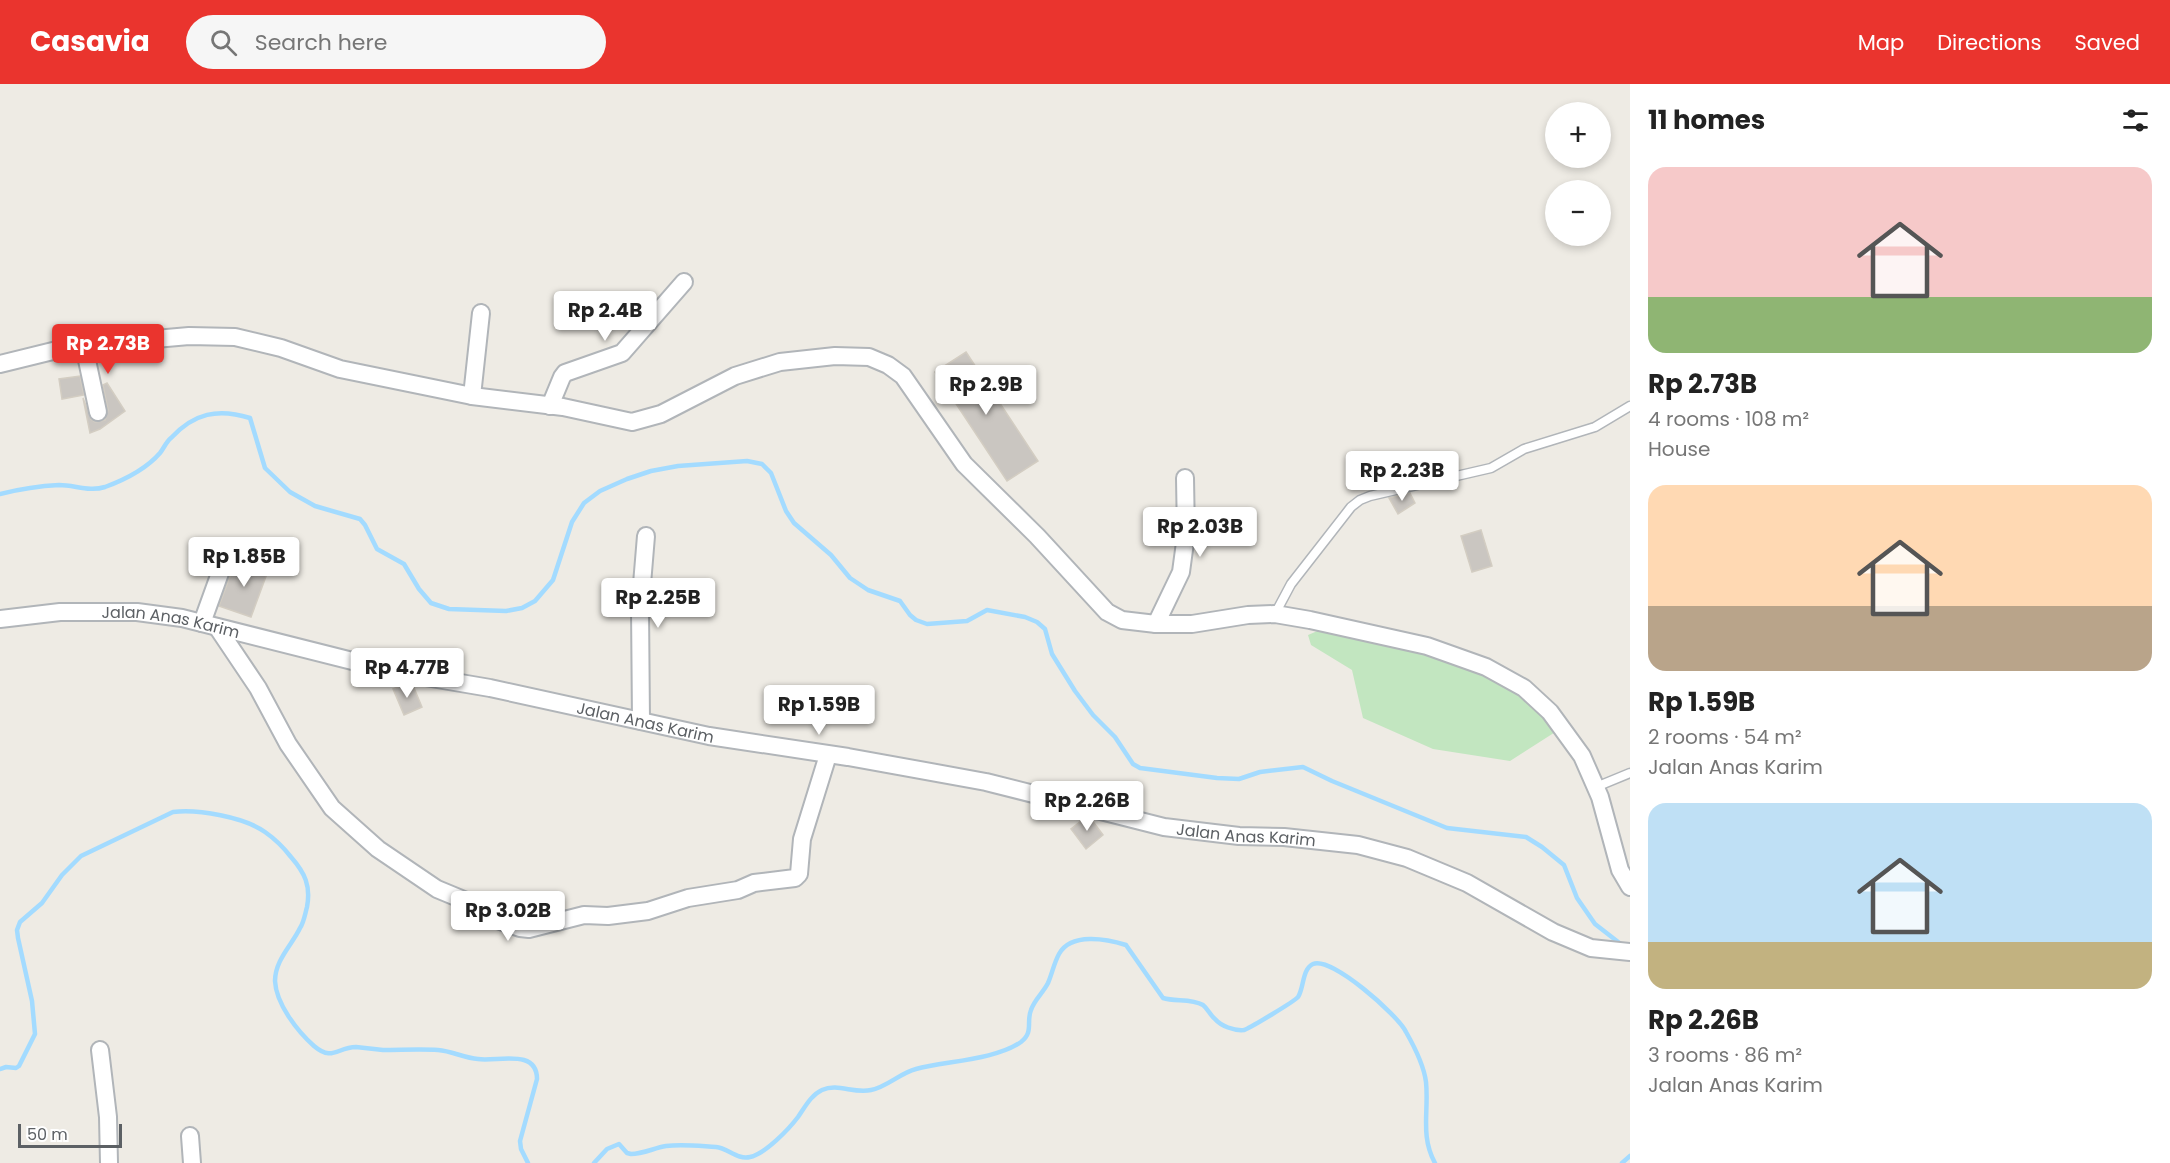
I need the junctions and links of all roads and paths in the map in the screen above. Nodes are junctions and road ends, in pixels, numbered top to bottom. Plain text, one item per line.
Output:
1 (684, 282) dead end
2 (481, 313) dead end
3 (84, 346) junction
4 (0, 364) edge
5 (472, 396) junction
6 (550, 406) junction
7 (1630, 406) edge
8 (98, 412) dead end
9 (1185, 478) dead end
10 (646, 536) dead end
11 (276, 562) dead end
12 (1275, 614) junction
13 (0, 619) edge
14 (1156, 624) junction
15 (209, 625) junction
16 (641, 721) junction
17 (828, 755) junction
18 (1630, 773) edge
19 (1596, 787) junction
20 (1630, 887) edge
21 (1626, 952) edge
22 (100, 1050) dead end
23 (190, 1136) dead end
24 (109, 1163) edge
25 (192, 1163) edge

1 - 6 street
2 - 5 street
3 - 4 street
3 - 5 street
3 - 8 street
5 - 6 street
6 - 14 street
7 - 12 lane
9 - 14 street
10 - 16 street
11 - 15 street
12 - 14 street
12 - 19 street
13 - 15 street, Jalan Anas Karim
15 - 16 street, Jalan Anas Karim
15 - 17 street
16 - 17 street, Jalan Anas Karim
17 - 21 street, Jalan Anas Karim
18 - 19 lane
19 - 20 street
22 - 24 street
23 - 25 street

